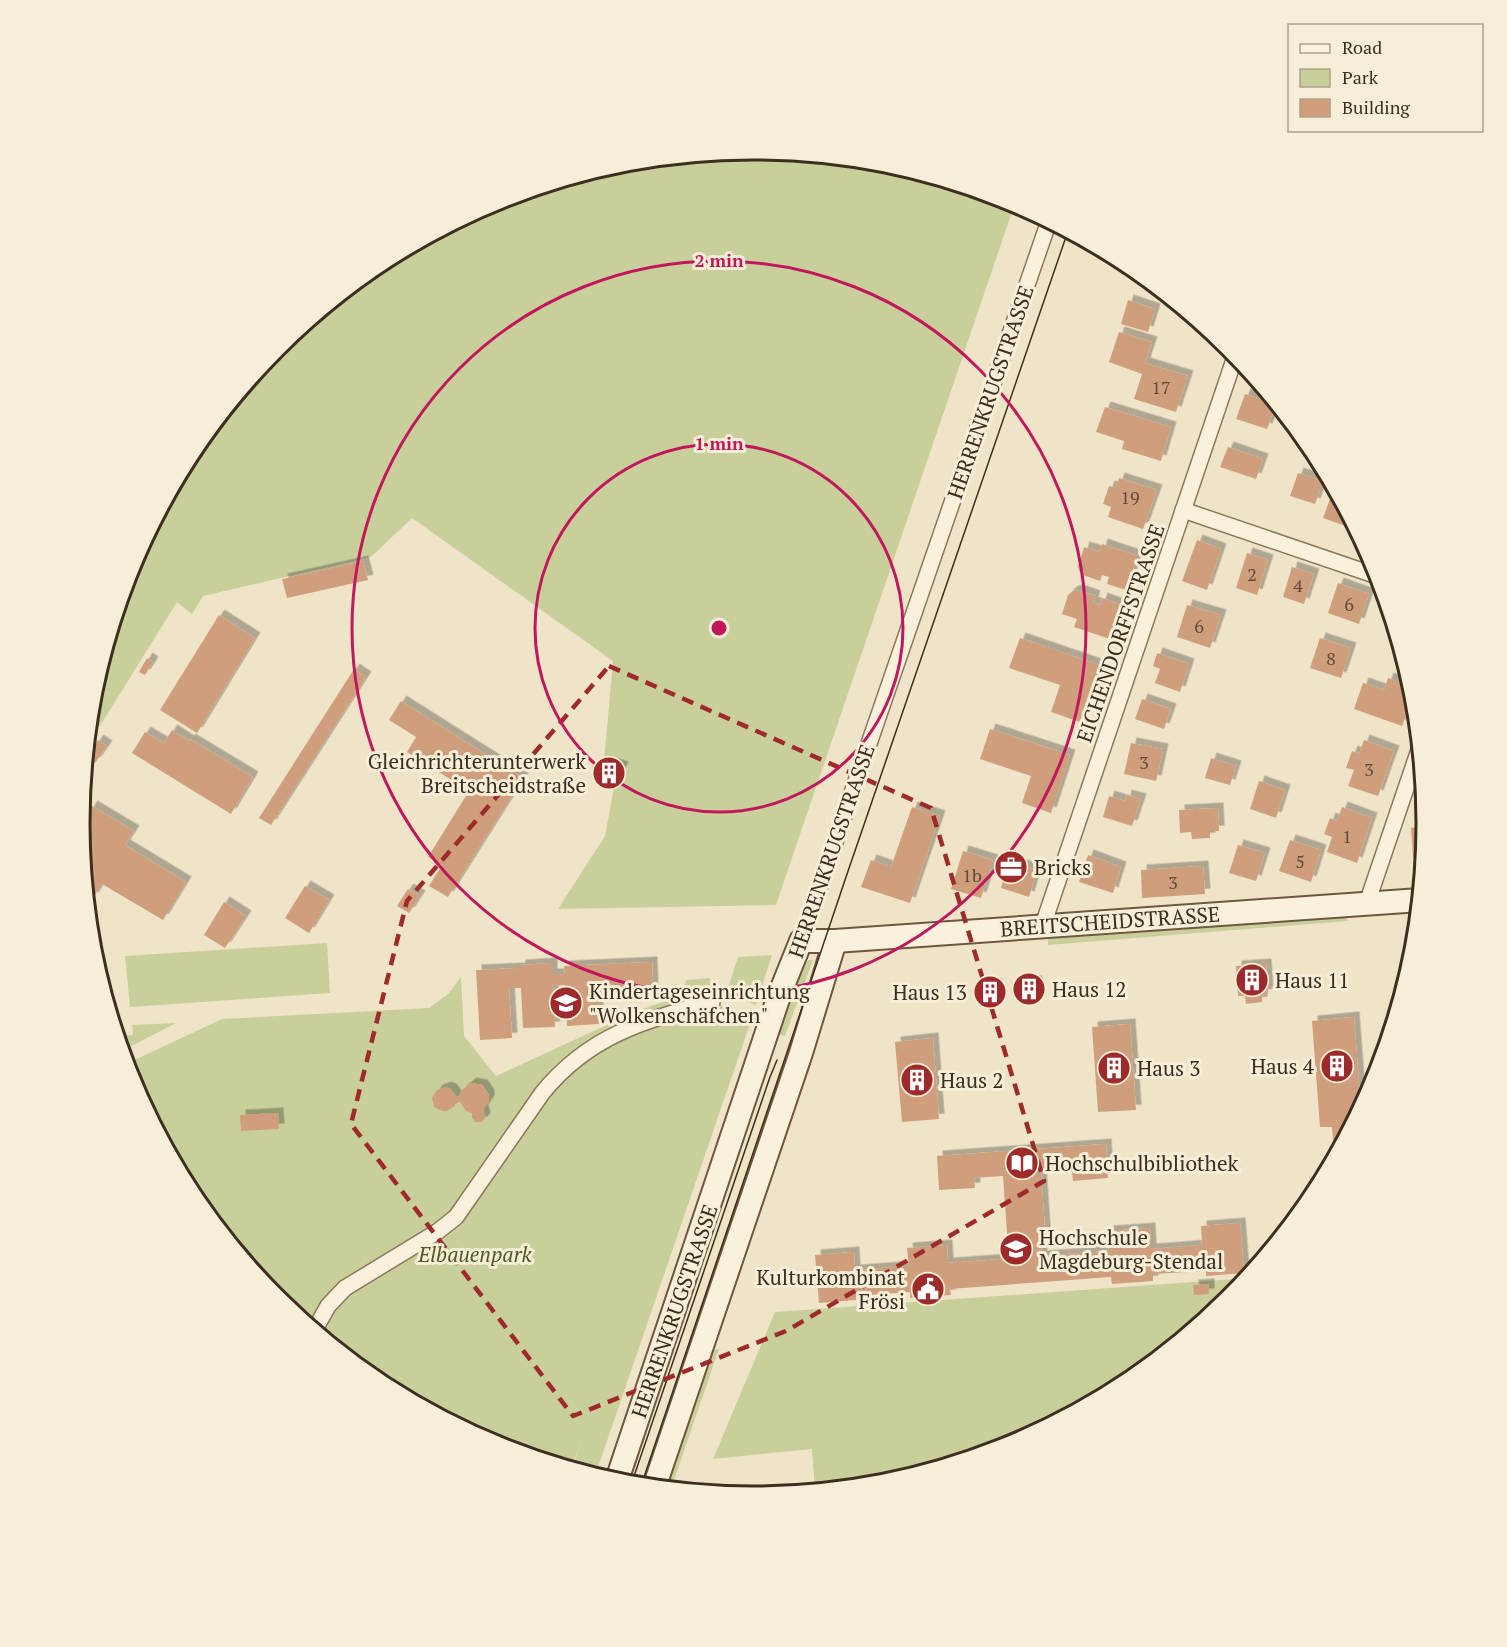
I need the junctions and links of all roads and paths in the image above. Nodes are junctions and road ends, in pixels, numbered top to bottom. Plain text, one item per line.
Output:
1 (1047, 228) edge
2 (1232, 364) edge
3 (1183, 510) junction
4 (1367, 573) edge
5 (1414, 764) edge
6 (1412, 900) edge
7 (1367, 903) junction
8 (1043, 925) junction
9 (801, 941) junction
10 (835, 941) junction
11 (712, 1002) dead end
12 (318, 1324) edge
13 (619, 1473) edge
14 (657, 1479) edge

1 - 9 street, HERRENKRUGSTRASSE
2 - 3 street, EICHENDORFFSTRASSE
3 - 4 street
3 - 8 street, EICHENDORFFSTRASSE
5 - 7 street
6 - 7 street, BREITSCHEIDSTRASSE
7 - 8 street, BREITSCHEIDSTRASSE
8 - 10 street, BREITSCHEIDSTRASSE
9 - 10 street, BREITSCHEIDSTRASSE
9 - 13 street, HERRENKRUGSTRASSE
10 - 14 street, HERRENKRUGSTRASSE
11 - 12 street

